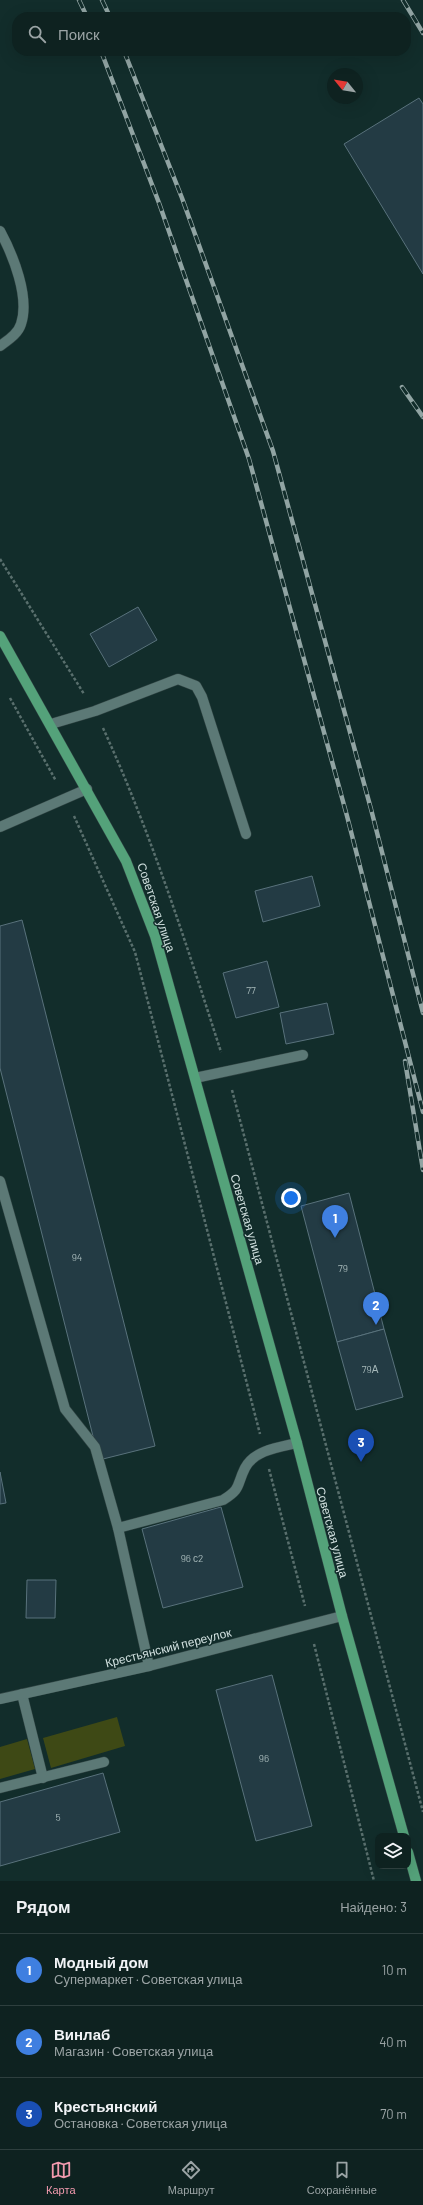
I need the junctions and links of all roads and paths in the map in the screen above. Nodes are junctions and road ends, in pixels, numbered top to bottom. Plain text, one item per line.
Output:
1 (0, 231) edge
2 (0, 346) edge
3 (0, 636) edge
4 (7, 693) dead end
5 (51, 724) junction
6 (87, 789) junction
7 (66, 799) junction
8 (0, 827) edge
9 (246, 834) dead end
10 (303, 1054) dead end
11 (195, 1078) junction
12 (0, 1181) edge
13 (297, 1443) junction
14 (264, 1450) junction
15 (118, 1528) junction
16 (342, 1616) junction
17 (309, 1624) junction
18 (149, 1666) junction
19 (22, 1694) junction
20 (0, 1699) edge
21 (104, 1762) dead end
22 (43, 1778) junction
23 (0, 1788) edge
24 (403, 1833) edge
25 (411, 1863) edge
26 (374, 1881) edge
27 (416, 1881) edge

1 - 2 street
3 - 5 main road, Советская улица
4 - 7 path
5 - 6 main road, Советская улица
5 - 9 street
6 - 7 street
6 - 11 main road, Советская улица
7 - 8 street
7 - 14 path
10 - 11 street
11 - 13 main road, Советская улица
12 - 15 street
13 - 14 street
13 - 16 main road, Советская улица
14 - 15 street
14 - 17 path
15 - 18 street
16 - 17 street, Крестьянский переулок
16 - 24 main road, Советская улица
17 - 18 street, Крестьянский переулок
17 - 26 path
18 - 19 street, Крестьянский переулок
19 - 20 street, Крестьянский переулок
19 - 22 street
21 - 22 street
22 - 23 street
25 - 27 main road

